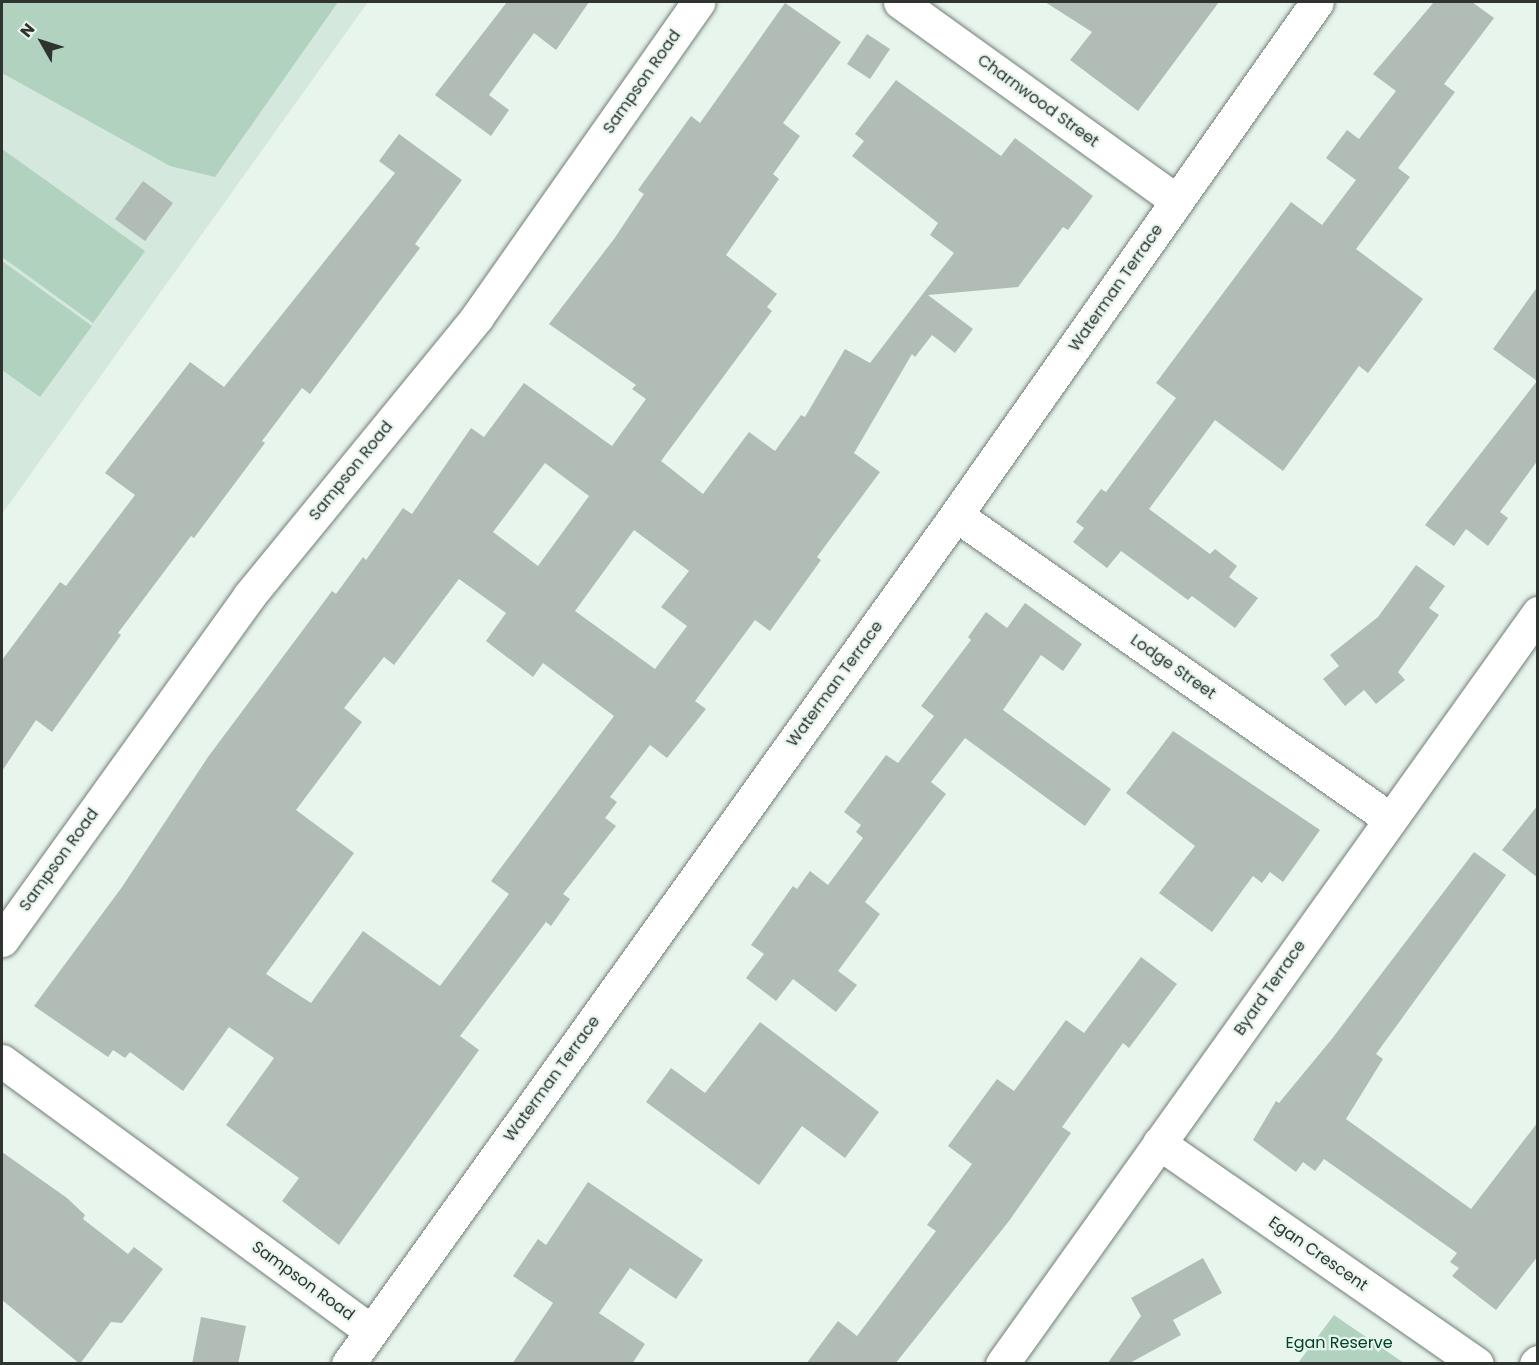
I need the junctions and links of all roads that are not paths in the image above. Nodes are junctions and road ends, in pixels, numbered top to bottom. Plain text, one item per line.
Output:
1 (698, 2) edge
2 (900, 2) edge
3 (1317, 2) edge
4 (1177, 201) junction
5 (956, 515) junction
6 (1538, 613) edge
7 (1390, 819) junction
8 (2, 940) edge
9 (2, 1061) edge
10 (1159, 1143) junction
11 (371, 1330) junction
12 (348, 1364) edge
13 (1002, 1364) edge
14 (1477, 1364) edge

1 - 8 street, Sampson Road
2 - 4 street, Charnwood Street
3 - 4 street, Waterman Terrace
4 - 5 street, Waterman Terrace
5 - 7 street, Lodge Street
5 - 11 street, Waterman Terrace
6 - 7 street, Byard Terrace
7 - 10 street, Byard Terrace
9 - 11 street, Sampson Road
10 - 13 street, Byard Terrace
10 - 14 street, Egan Crescent
11 - 12 street, Waterman Terrace

